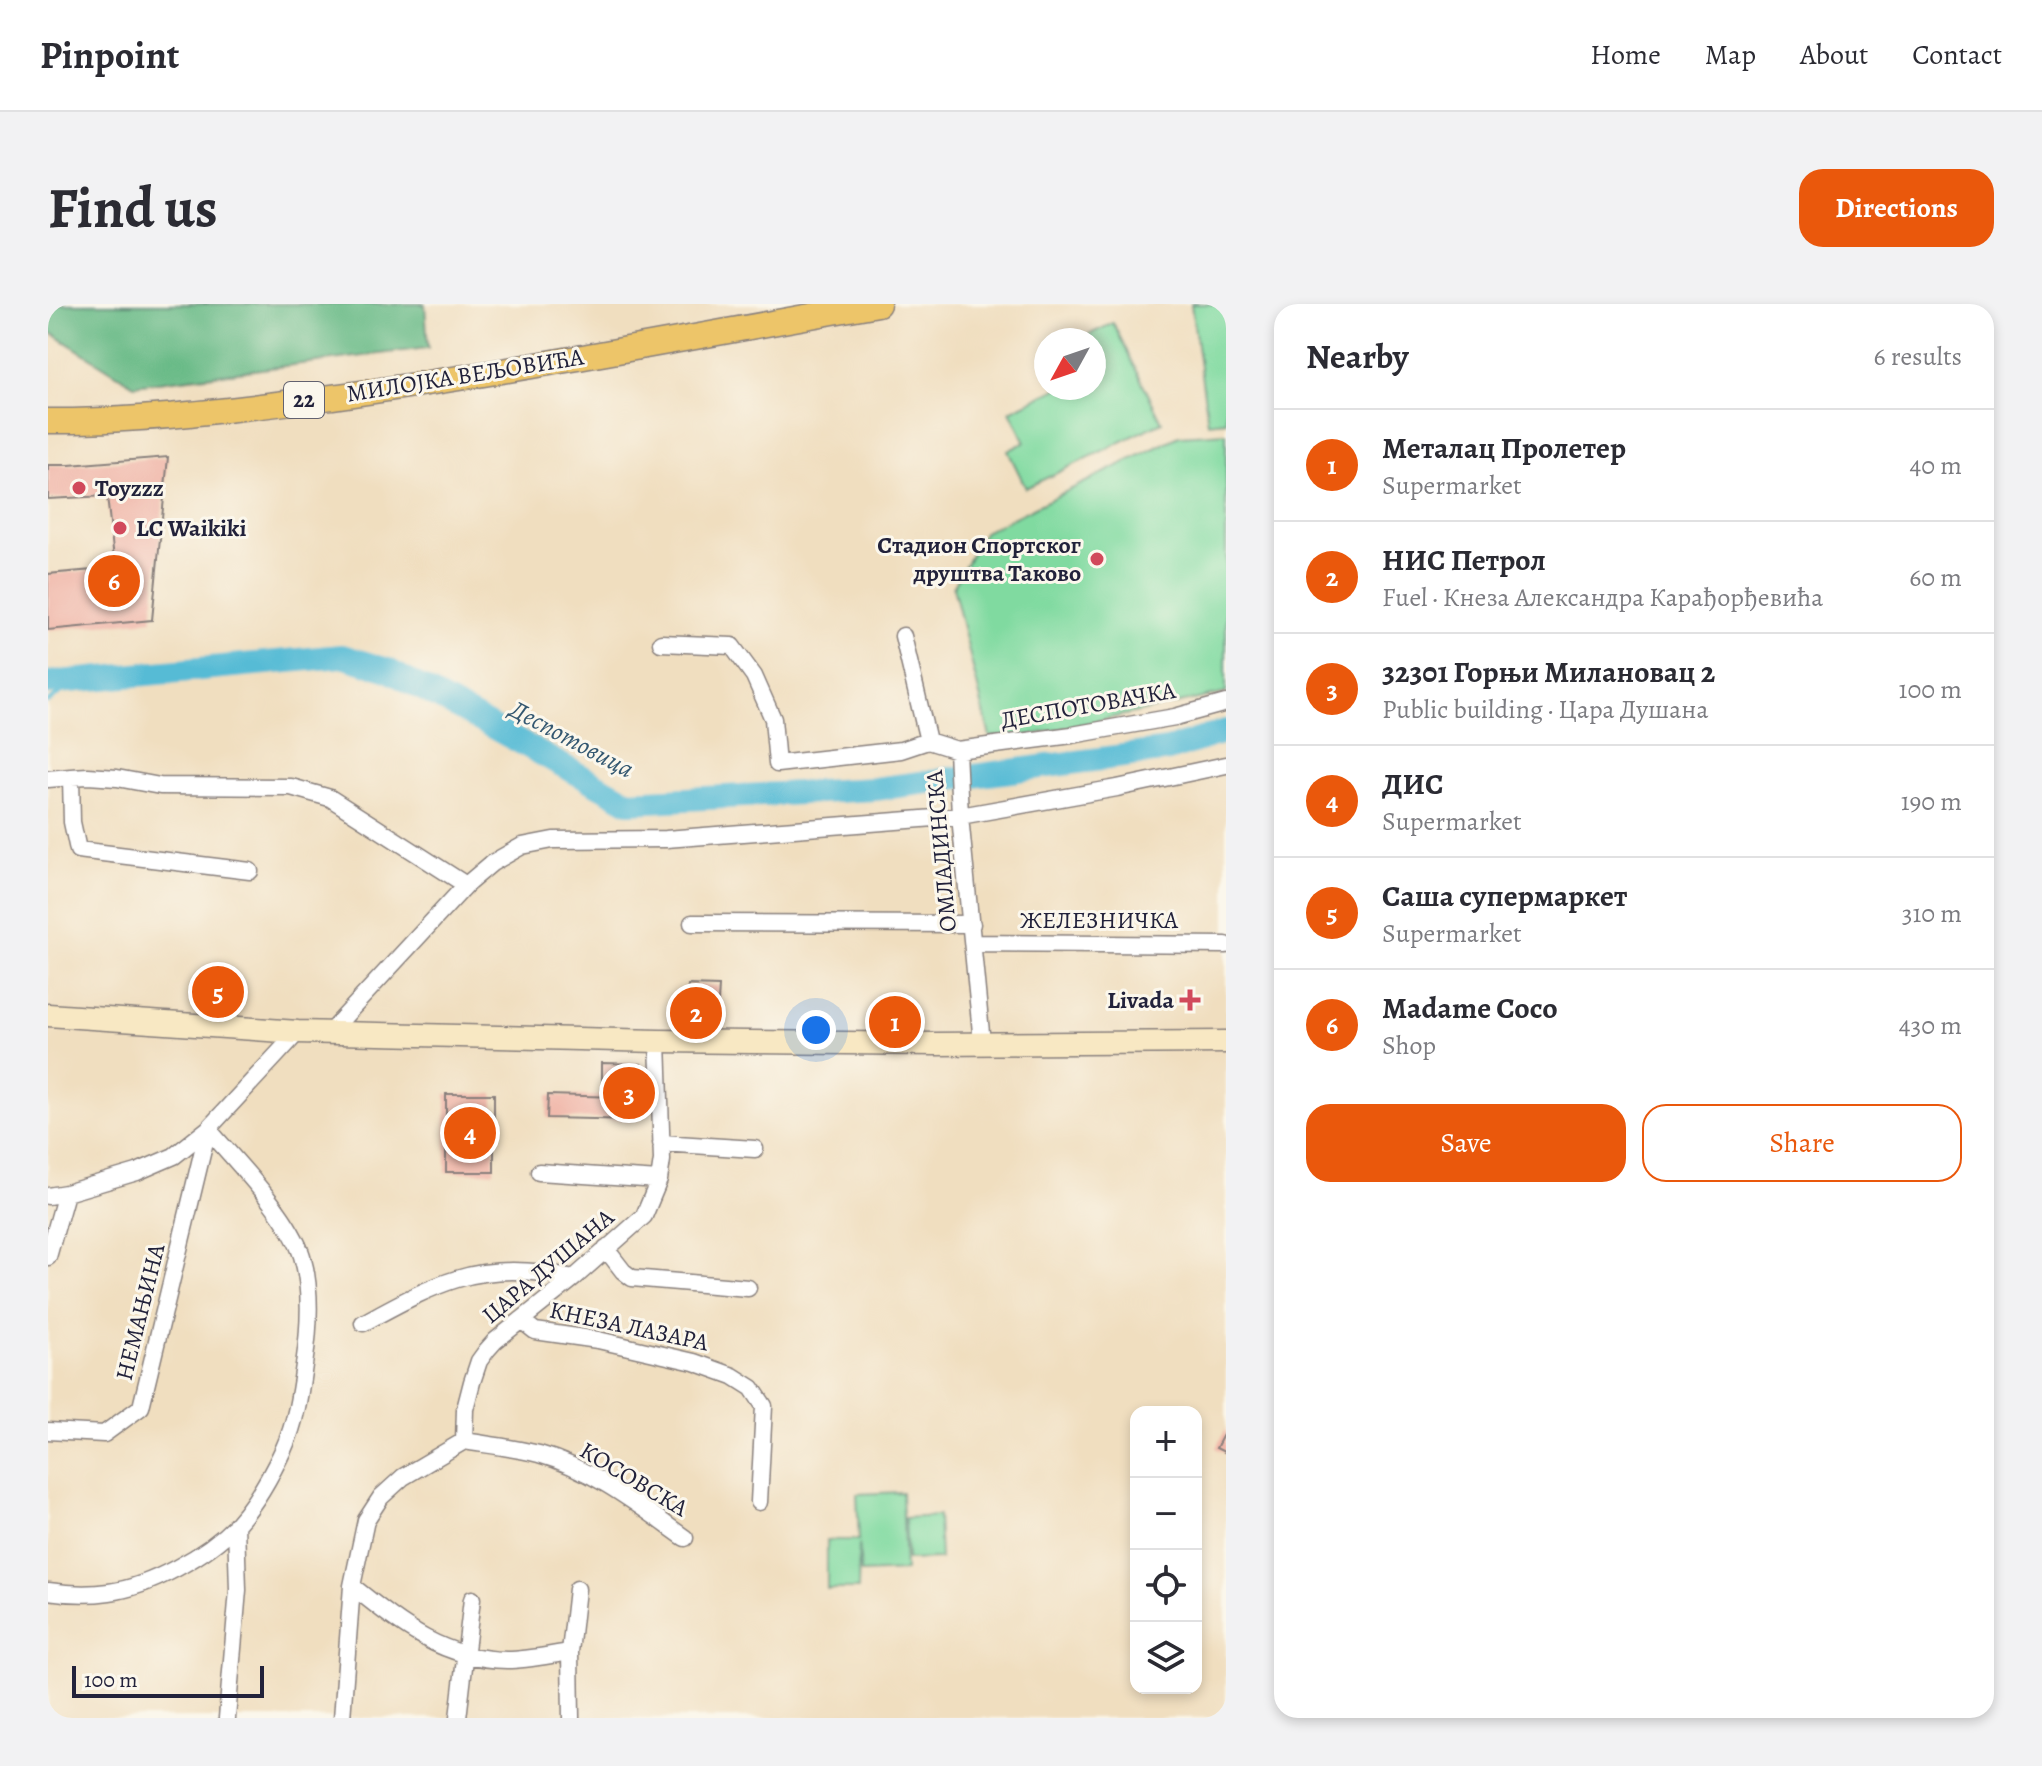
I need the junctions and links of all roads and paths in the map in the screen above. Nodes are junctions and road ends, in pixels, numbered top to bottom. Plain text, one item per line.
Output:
1 (878, 304) edge
2 (837, 308) edge
3 (48, 421) edge
4 (903, 636) dead end
5 (661, 643) dead end
6 (1226, 703) edge
7 (928, 741) junction
8 (957, 755) junction
9 (1226, 765) edge
10 (71, 777) junction
11 (48, 779) edge
12 (960, 809) junction
13 (250, 871) dead end
14 (466, 885) junction
15 (692, 923) dead end
16 (972, 924) junction
17 (973, 943) junction
18 (1226, 945) edge
19 (48, 1015) edge
20 (298, 1032) junction
21 (330, 1032) junction
22 (658, 1041) junction
23 (1226, 1042) edge
24 (982, 1043) junction
25 (208, 1129) junction
26 (661, 1143) junction
27 (755, 1149) dead end
28 (539, 1172) dead end
29 (659, 1180) junction
30 (66, 1193) junction
31 (48, 1196) edge
32 (606, 1249) junction
33 (48, 1257) edge
34 (574, 1278) junction
35 (748, 1288) dead end
36 (521, 1320) junction
37 (363, 1323) dead end
38 (48, 1431) edge
39 (464, 1441) junction
40 (759, 1502) dead end
41 (236, 1524) junction
42 (685, 1538) dead end
43 (352, 1586) junction
44 (577, 1589) dead end
45 (48, 1591) edge
46 (472, 1599) dead end
47 (570, 1652) junction
48 (465, 1656) junction
49 (227, 1718) edge
50 (342, 1718) edge
51 (458, 1718) edge
52 (571, 1718) edge

1 - 2 main road, МИЛОЈКА ВЕЉОВИЋА / 22
2 - 3 main road, МИЛОЈКА ВЕЉОВИЋА / 22
4 - 7 street
5 - 7 street, ОМЛАДИНСКА
6 - 8 street, ДЕСПОТОВАЧКА
7 - 8 street, ОМЛАДИНСКА
8 - 12 street, ОМЛАДИНСКА
9 - 12 street
10 - 11 street
10 - 13 street
10 - 14 street
12 - 14 street
12 - 16 street, ОМЛАДИНСКА
14 - 21 street
15 - 16 street
16 - 17 street, ОМЛАДИНСКА
17 - 18 street, ЖЕЛЕЗНИЧКА
17 - 24 street, ОМЛАДИНСКА
19 - 20 street
20 - 21 street
20 - 25 street
21 - 22 street
22 - 24 street
22 - 26 street, ЦАРА ДУШАНА
23 - 24 street
25 - 30 street
25 - 38 street, НЕМАЊИНА
25 - 41 street
26 - 27 street
26 - 29 street, ЦАРА ДУШАНА
28 - 29 street
29 - 32 street, ЦАРА ДУШАНА
30 - 31 street
30 - 33 street
32 - 34 street, ЦАРА ДУШАНА
32 - 35 street
34 - 36 street, ЦАРА ДУШАНА
34 - 37 street
36 - 39 street, ЦАРА ДУШАНА
36 - 40 street, КНЕЗА ЛАЗАРА
39 - 42 street, КОСОВСКА
39 - 43 street
41 - 45 street
41 - 49 street
43 - 48 street
43 - 50 street
44 - 47 street
46 - 48 street
47 - 48 street
47 - 52 street
48 - 51 street

